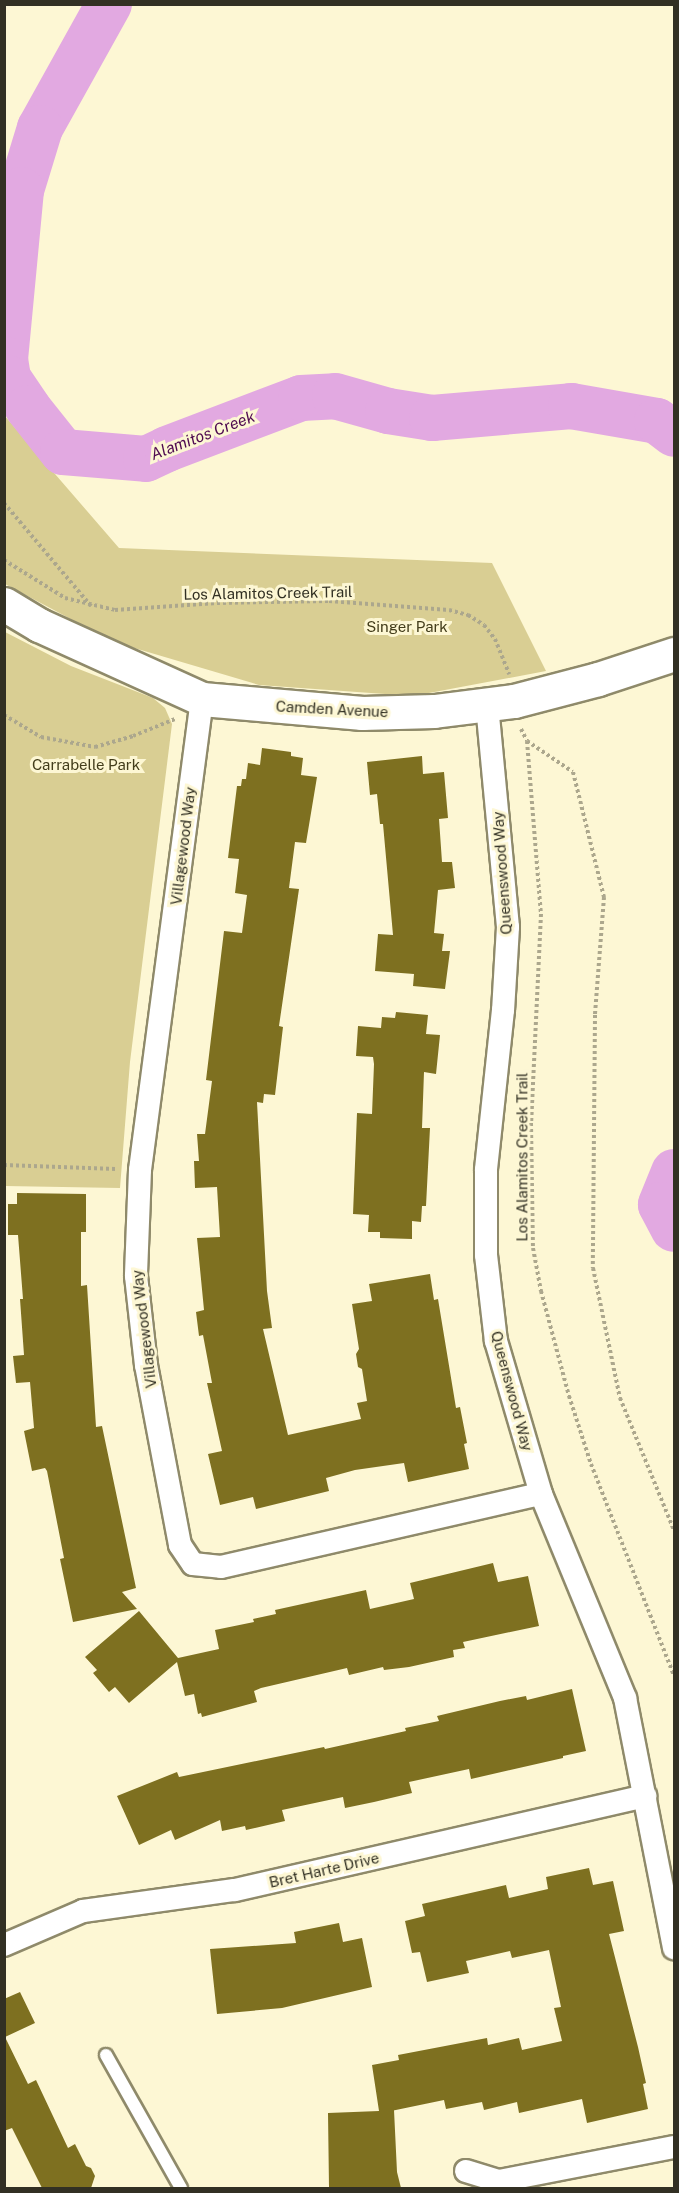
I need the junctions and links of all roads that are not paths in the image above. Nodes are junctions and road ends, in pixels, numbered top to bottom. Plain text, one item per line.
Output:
1 (4, 604) edge
2 (675, 654) edge
3 (202, 699) junction
4 (487, 705) junction
5 (540, 1494) junction
6 (645, 1796) junction
7 (4, 1945) edge
8 (675, 1948) edge
9 (106, 2055) dead end
10 (675, 2147) edge
11 (466, 2171) dead end
12 (181, 2188) edge

1 - 3 street, Camden Avenue
2 - 4 street, Camden Avenue
3 - 4 street, Camden Avenue
3 - 5 street, Villagewood Way
4 - 5 street, Queenswood Way
5 - 6 street, Queenswood Way
6 - 7 street, Bret Harte Drive
6 - 8 street, Queenswood Way
9 - 12 lane
10 - 11 street

